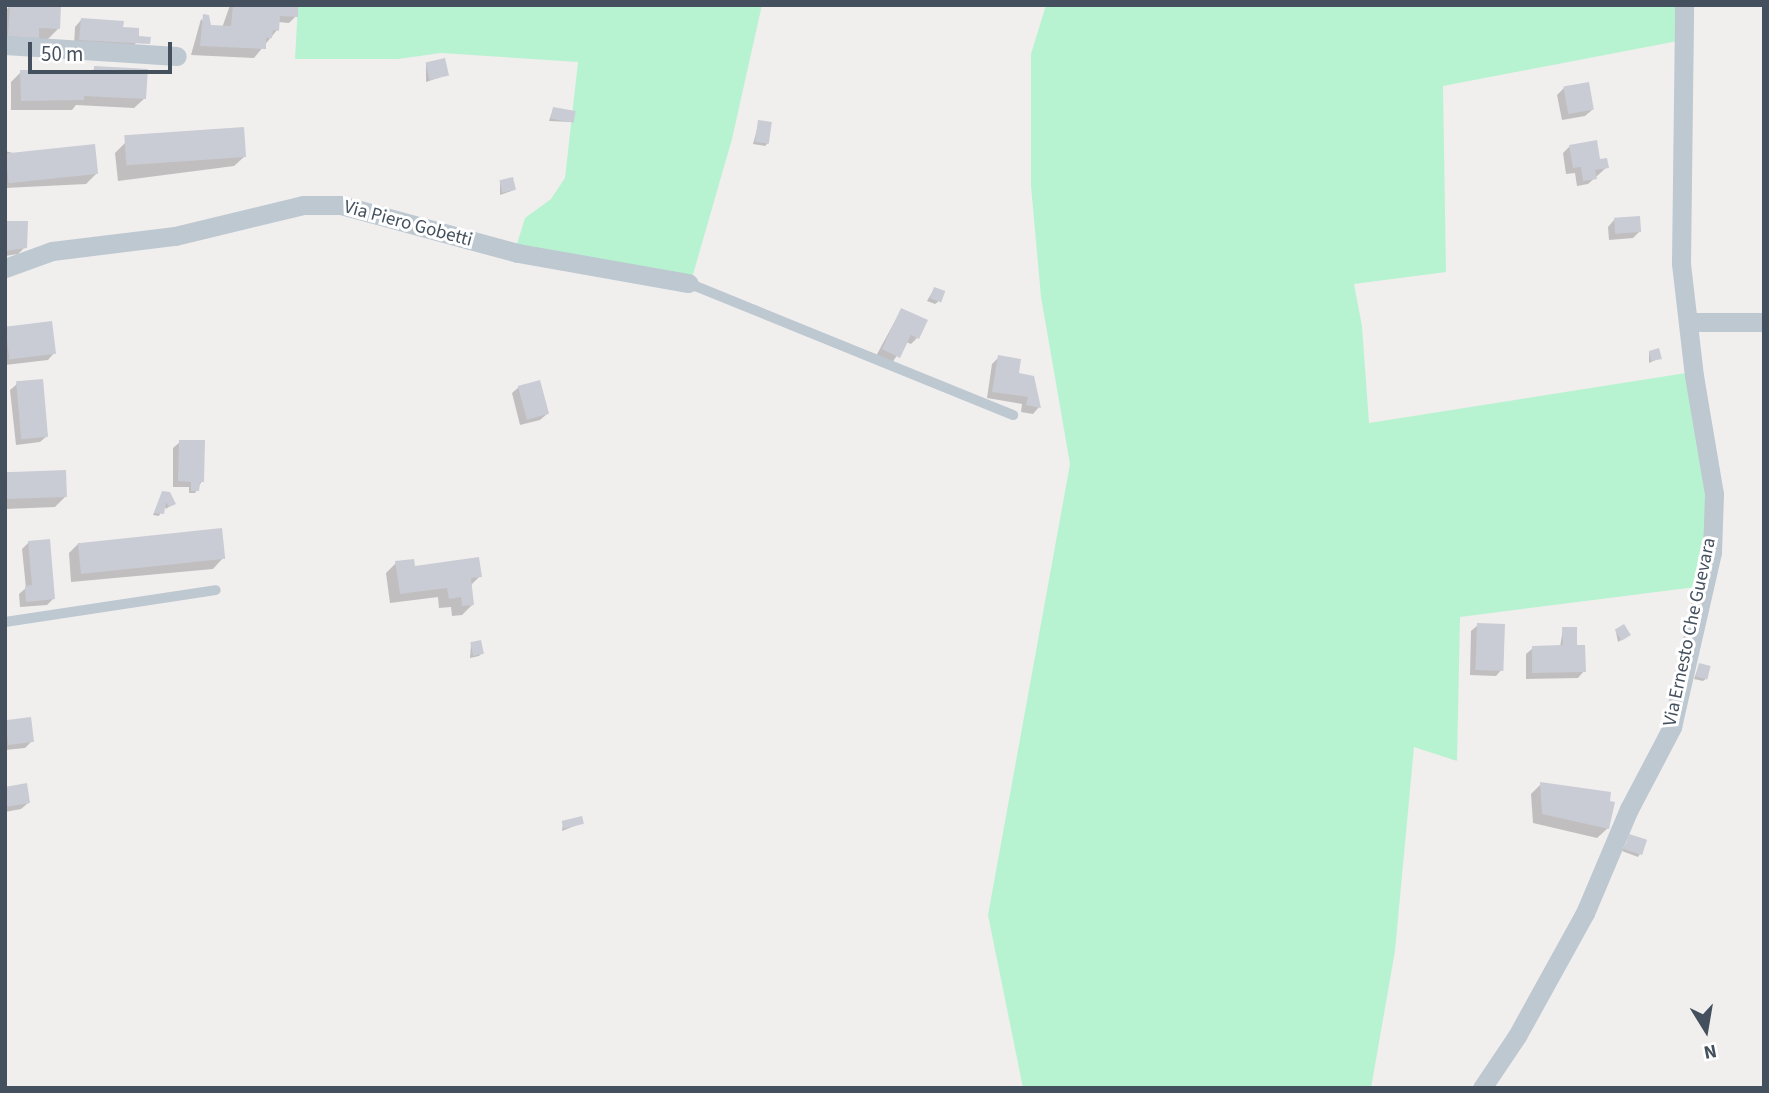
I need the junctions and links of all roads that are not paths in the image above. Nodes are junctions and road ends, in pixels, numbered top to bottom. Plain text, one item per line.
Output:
1 (1684, 5) edge
2 (5, 45) edge
3 (177, 56) dead end
4 (5, 268) edge
5 (688, 283) joint
6 (1688, 322) junction
7 (1764, 323) edge
8 (1013, 415) dead end
9 (216, 590) dead end
10 (5, 622) edge
11 (1482, 1088) edge

1 - 6 street, Via Ernesto Che Guevara
2 - 3 street
4 - 5 street, Via Piero Gobetti
5 - 8 lane
6 - 7 street
6 - 11 street, Via Ernesto Che Guevara
9 - 10 lane

